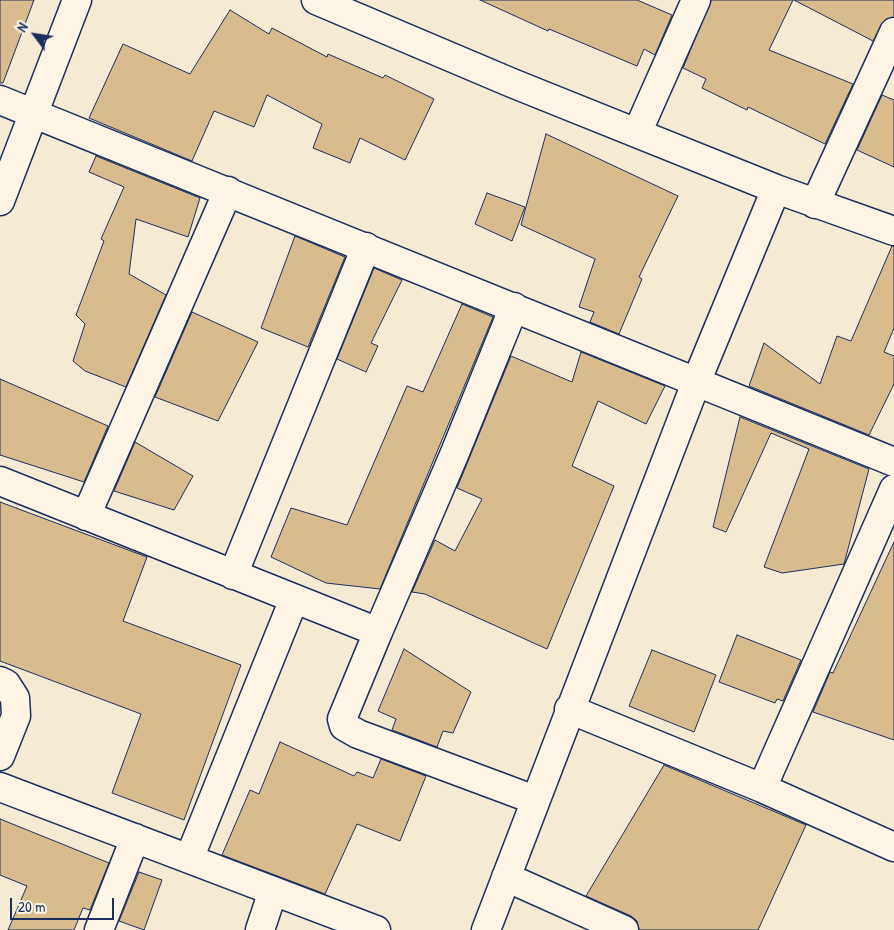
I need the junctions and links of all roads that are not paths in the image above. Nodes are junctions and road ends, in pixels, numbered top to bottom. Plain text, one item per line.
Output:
1 (77, 0) edge
2 (316, 0) edge
3 (696, 0) edge
4 (894, 32) edge
5 (0, 100) edge
6 (34, 113) junction
7 (636, 133) junction
8 (776, 189) junction
9 (228, 191) junction
10 (0, 201) edge
11 (815, 204) junction
12 (894, 231) edge
13 (366, 247) junction
14 (514, 307) junction
15 (697, 380) junction
16 (894, 462) edge
17 (0, 481) edge
18 (894, 489) edge
19 (86, 516) junction
20 (233, 575) junction
21 (294, 599) junction
22 (378, 632) junction
23 (0, 681) edge
24 (570, 709) junction
25 (0, 756) edge
26 (0, 787) edge
27 (762, 788) junction
28 (535, 800) junction
29 (135, 838) junction
30 (894, 847) edge
31 (189, 859) junction
32 (506, 877) junction
33 (273, 891) junction
34 (99, 930) edge
35 (260, 930) edge
36 (376, 930) edge
37 (486, 930) edge
38 (624, 930) edge

1 - 6 street
2 - 7 street
3 - 7 street
4 - 11 street
5 - 6 street
6 - 9 street
6 - 10 street
7 - 8 street
8 - 11 street
8 - 15 street
9 - 13 street
9 - 19 street
11 - 12 street
13 - 14 street
13 - 20 street
14 - 15 street
14 - 22 street
15 - 16 street
15 - 24 street
17 - 19 street
18 - 27 street
19 - 20 street
20 - 21 street
21 - 22 street
21 - 31 street
22 - 28 street
23 - 25 street
24 - 27 street
24 - 28 street
26 - 29 street
27 - 30 street
28 - 32 street
29 - 31 street
29 - 34 street
31 - 33 street
32 - 37 street
32 - 38 street
33 - 35 street
33 - 36 street

